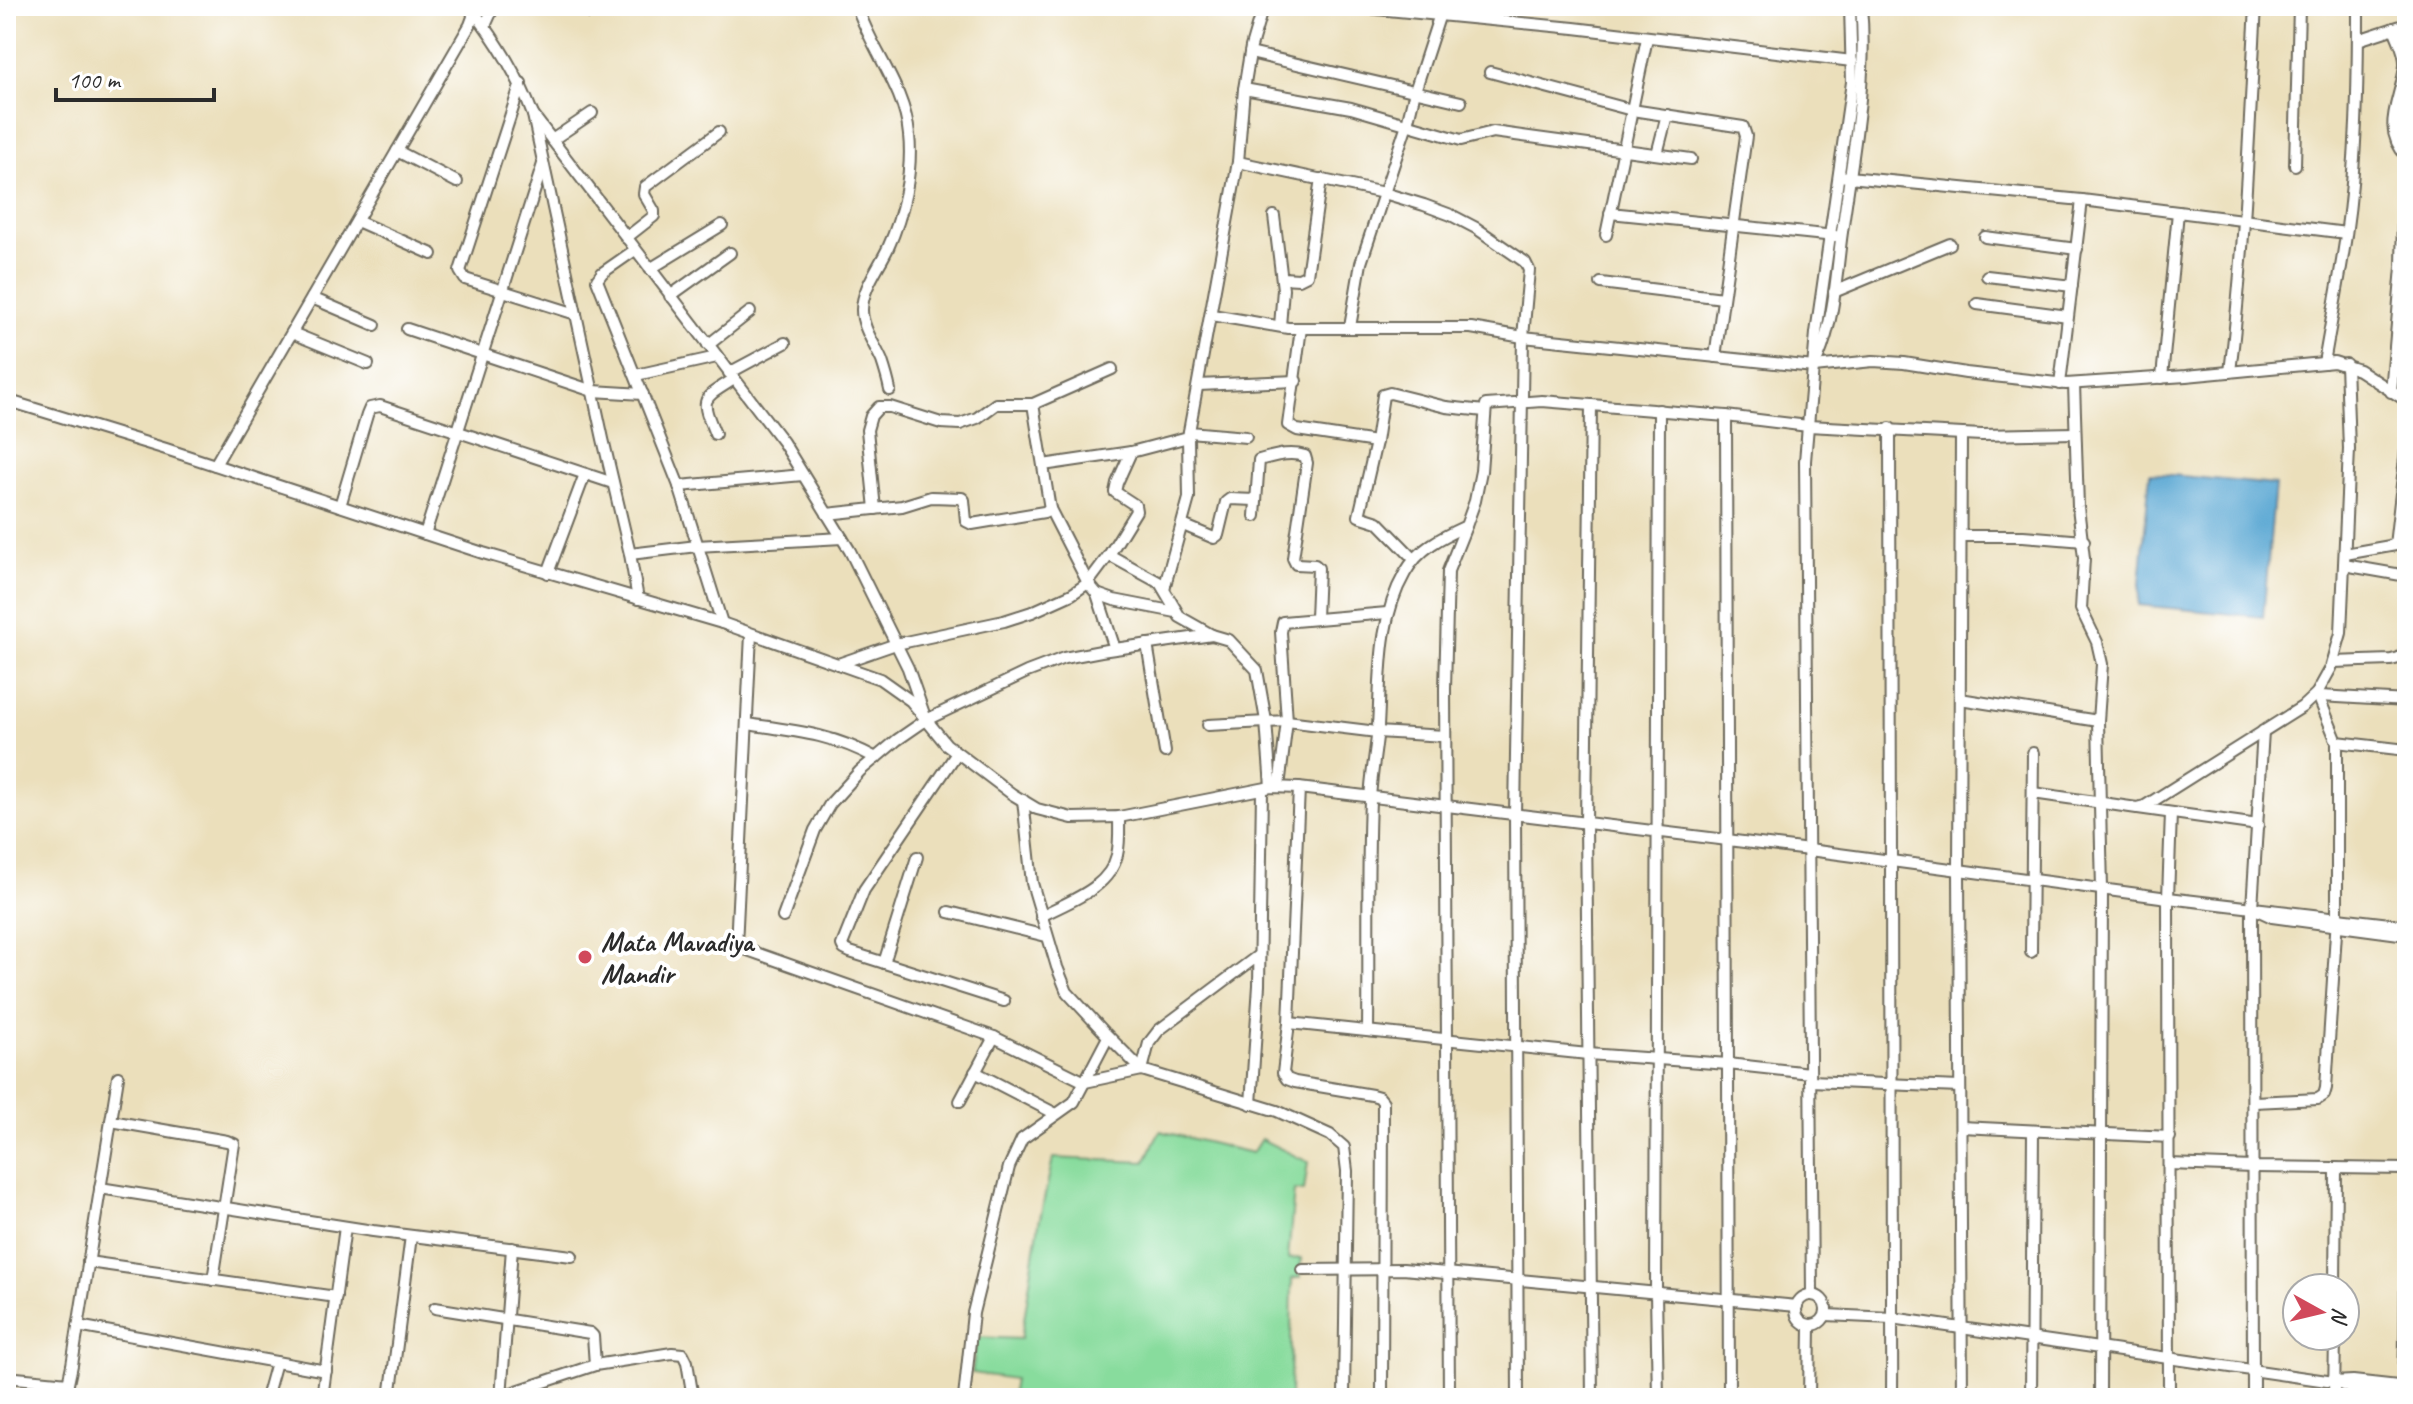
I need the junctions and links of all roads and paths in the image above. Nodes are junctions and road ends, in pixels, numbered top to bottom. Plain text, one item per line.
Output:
1 (494, 6) edge
2 (573, 6) edge
3 (857, 6) edge
4 (1263, 6) edge
5 (1346, 6) edge
6 (1719, 6) edge
7 (1752, 6) edge
8 (1850, 6) edge
9 (1861, 6) edge
10 (2256, 6) edge
11 (2286, 6) edge
12 (2299, 6) edge
13 (2358, 6) edge
14 (471, 8) edge
15 (590, 13) dead end
16 (1440, 14) junction
17 (2407, 24) edge
18 (485, 26) junction
19 (2394, 28) junction
20 (1647, 38) junction
21 (2358, 40) junction
22 (1250, 53) junction
23 (1852, 61) junction
24 (1490, 72) dead end
25 (521, 83) junction
26 (1244, 89) junction
27 (1415, 91) junction
28 (1461, 102) dead end
29 (1632, 110) junction
30 (592, 113) dead end
31 (533, 115) junction
32 (1667, 115) junction
33 (1407, 124) junction
34 (719, 132) dead end
35 (552, 140) junction
36 (1624, 149) junction
37 (397, 151) junction
38 (1657, 154) junction
39 (2407, 157) edge
40 (1691, 159) dead end
41 (543, 162) junction
42 (1238, 162) junction
43 (2295, 165) dead end
44 (1844, 176) junction
45 (1321, 179) junction
46 (457, 182) dead end
47 (1384, 193) junction
48 (2082, 200) junction
49 (2178, 212) junction
50 (1610, 213) junction
51 (2403, 213) dead end
52 (1274, 216) dead end
53 (357, 221) junction
54 (2245, 221) junction
55 (722, 225) dead end
56 (1733, 226) junction
57 (2346, 233) junction
58 (1606, 235) dead end
59 (1836, 236) junction
60 (1985, 237) dead end
61 (626, 238) junction
62 (1950, 244) dead end
63 (2077, 249) junction
64 (635, 250) junction
65 (730, 253) dead end
66 (432, 254) dead end
67 (650, 269) junction
68 (1987, 276) dead end
69 (1282, 278) junction
70 (1601, 283) dead end
71 (2072, 286) junction
72 (503, 290) junction
73 (1822, 290) junction
74 (1836, 292) junction
75 (670, 296) junction
76 (312, 298) junction
77 (1723, 298) junction
78 (1977, 304) dead end
79 (750, 312) dead end
80 (576, 314) junction
81 (1212, 315) junction
82 (2068, 316) junction
83 (375, 325) dead end
84 (1280, 326) junction
85 (1350, 327) junction
86 (1301, 328) junction
87 (407, 329) dead end
88 (292, 333) junction
89 (1523, 337) junction
90 (785, 343) dead end
91 (708, 345) junction
92 (482, 354) junction
93 (717, 357) junction
94 (1715, 357) junction
95 (2324, 363) junction
96 (368, 364) dead end
97 (2346, 364) junction
98 (1814, 367) junction
99 (1112, 369) dead end
100 (2230, 372) junction
101 (636, 375) junction
102 (731, 376) junction
103 (2162, 378) junction
104 (1296, 381) junction
105 (2060, 384) junction
106 (2074, 384) junction
107 (1198, 385) junction
108 (890, 390) dead end
109 (593, 391) junction
110 (2391, 392) junction
111 (643, 394) junction
112 (6, 400) edge
113 (1521, 401) junction
114 (2407, 401) edge
115 (1033, 404) junction
116 (1591, 405) junction
117 (1659, 410) junction
118 (1485, 411) junction
119 (1726, 416) junction
120 (1808, 426) junction
121 (1890, 428) junction
122 (457, 432) junction
123 (2075, 433) junction
124 (715, 434) dead end
125 (1961, 434) junction
126 (1189, 435) junction
127 (1246, 437) dead end
128 (2407, 441) edge
129 (1376, 442) junction
130 (1131, 452) junction
131 (2406, 458) edge
132 (215, 465) junction
133 (1043, 465) junction
134 (585, 474) junction
135 (803, 475) junction
136 (613, 483) junction
137 (679, 486) junction
138 (1255, 500) junction
139 (340, 506) junction
140 (875, 509) junction
141 (1050, 509) junction
142 (827, 514) junction
143 (1255, 516) dead end
144 (1183, 525) junction
145 (1466, 526) junction
146 (425, 534) junction
147 (1961, 536) junction
148 (842, 538) junction
149 (2084, 541) junction
150 (2401, 544) edge
151 (697, 546) junction
152 (630, 554) junction
153 (1109, 555) junction
154 (1414, 559) junction
155 (2344, 560) junction
156 (548, 573) junction
157 (2407, 576) edge
158 (1088, 583) junction
159 (1164, 589) junction
160 (1097, 594) junction
161 (638, 599) junction
162 (1176, 612) junction
163 (1387, 613) junction
164 (1316, 618) junction
165 (722, 623) junction
166 (751, 634) junction
167 (1212, 635) junction
168 (896, 644) junction
169 (1147, 644) junction
170 (1115, 649) junction
171 (2407, 651) edge
172 (2333, 662) junction
173 (838, 664) junction
174 (2318, 694) junction
175 (1960, 699) junction
176 (2407, 701) edge
177 (926, 720) junction
178 (1266, 721) junction
179 (1287, 721) junction
180 (2098, 721) junction
181 (747, 724) junction
182 (1208, 725) dead end
183 (2263, 731) junction
184 (1377, 732) junction
185 (1445, 736) junction
186 (2337, 742) junction
187 (2407, 750) edge
188 (1165, 752) dead end
189 (957, 753) junction
190 (2033, 753) dead end
191 (876, 758) junction
192 (1271, 788) junction
193 (1299, 788) junction
194 (2033, 793) junction
195 (1370, 797) junction
196 (1023, 800) junction
197 (2100, 803) junction
198 (1447, 806) junction
199 (2137, 808) junction
200 (2171, 813) junction
201 (1515, 815) junction
202 (1119, 817) junction
203 (1586, 823) junction
204 (2258, 825) junction
205 (1657, 832) junction
206 (1727, 841) junction
207 (1809, 850) junction
208 (917, 857) dead end
209 (1890, 861) junction
210 (1959, 871) junction
211 (2031, 879) junction
212 (2102, 889) junction
213 (2168, 898) junction
214 (2253, 909) junction
215 (949, 912) dead end
216 (1041, 916) junction
217 (783, 917) dead end
218 (2336, 921) junction
219 (2407, 926) edge
220 (2407, 935) edge
221 (1046, 936) junction
222 (2031, 952) dead end
223 (1259, 955) junction
224 (884, 963) junction
225 (1004, 1001) dead end
226 (1289, 1023) junction
227 (1368, 1031) junction
228 (994, 1037) junction
229 (1108, 1037) junction
230 (1448, 1039) junction
231 (1516, 1046) junction
232 (1588, 1054) junction
233 (1656, 1059) junction
234 (1728, 1064) junction
235 (1142, 1070) junction
236 (975, 1072) junction
237 (118, 1077) dead end
238 (1810, 1077) junction
239 (1085, 1082) junction
240 (1894, 1084) junction
241 (1960, 1087) junction
242 (960, 1101) dead end
243 (2254, 1102) junction
244 (1251, 1104) junction
245 (1056, 1114) junction
246 (111, 1121) junction
247 (1961, 1127) junction
248 (2033, 1131) junction
249 (2101, 1134) junction
250 (2170, 1137) junction
251 (2169, 1164) junction
252 (2253, 1167) junction
253 (2336, 1168) junction
254 (2407, 1169) edge
255 (100, 1188) junction
256 (2407, 1205) edge
257 (224, 1208) junction
258 (345, 1227) junction
259 (411, 1236) junction
260 (512, 1248) junction
261 (572, 1256) dead end
262 (88, 1262) junction
263 (1381, 1269) junction
264 (1303, 1270) dead end
265 (1347, 1270) junction
266 (2335, 1272) edge
267 (1449, 1273) junction
268 (213, 1280) junction
269 (1517, 1280) junction
270 (1590, 1287) junction
271 (1656, 1293) junction
272 (1812, 1295) junction
273 (336, 1297) junction
274 (1728, 1300) junction
275 (1797, 1306) junction
276 (435, 1308) dead end
277 (1826, 1315) junction
278 (1892, 1318) junction
279 (505, 1319) junction
280 (78, 1326) junction
281 (1810, 1326) junction
282 (1961, 1327) junction
283 (2031, 1337) junction
284 (2101, 1347) junction
285 (2335, 1352) edge
286 (2169, 1358) junction
287 (276, 1362) junction
288 (595, 1365) junction
289 (326, 1371) junction
290 (2253, 1371) junction
291 (6, 1377) edge
292 (2334, 1382) junction
293 (68, 1383) junction
294 (2405, 1393) edge
295 (498, 1397) edge
296 (65, 1398) edge
297 (266, 1398) edge
298 (322, 1398) edge
299 (390, 1398) edge
300 (693, 1398) edge
301 (964, 1398) edge
302 (1344, 1398) edge
303 (1382, 1398) edge
304 (1449, 1398) edge
305 (1518, 1398) edge
306 (1592, 1398) edge
307 (1658, 1398) edge
308 (1729, 1398) edge
309 (1809, 1398) edge
310 (1892, 1398) edge
311 (1962, 1398) edge
312 (2031, 1398) edge
313 (2100, 1398) edge
314 (2169, 1398) edge
315 (2253, 1398) edge
316 (2334, 1398) edge

1 - 18 street
2 - 15 street
3 - 108 street
4 - 22 street
5 - 16 street
6 - 7 street
8 - 23 street
9 - 44 street
10 - 11 street
10 - 54 street
12 - 43 street
13 - 21 street
14 - 18 street
14 - 37 street
16 - 20 street
16 - 27 street
17 - 19 street
18 - 25 street
19 - 21 street
19 - 39 street
20 - 23 street
20 - 29 street
21 - 57 street
22 - 26 street
22 - 27 street
23 - 44 street
24 - 29 street
25 - 31 street
25 - 72 street
26 - 33 street
26 - 42 street
27 - 28 street
27 - 33 street
29 - 32 street
29 - 36 street
30 - 35 street
31 - 35 street
31 - 41 street
32 - 38 street
32 - 56 street
33 - 36 street
33 - 47 street
34 - 61 street
35 - 61 street
36 - 38 street
36 - 50 street
37 - 46 street
37 - 53 street
38 - 40 street
41 - 72 street
41 - 80 street
42 - 45 street
42 - 81 street
44 - 48 street
44 - 59 street
45 - 47 street
45 - 69 street
47 - 85 street
47 - 89 street
48 - 49 street
48 - 63 street
49 - 54 street
49 - 103 street
50 - 56 street
50 - 58 street
51 - 110 street
52 - 69 street
53 - 66 street
53 - 76 street
54 - 57 street
54 - 100 street
55 - 67 street
56 - 59 street
56 - 77 street
57 - 95 street
59 - 73 street
59 - 74 street
60 - 63 street
61 - 64 street
62 - 74 street
63 - 71 street
64 - 67 street
64 - 101 street
65 - 75 street
67 - 75 street
68 - 71 street
69 - 84 street
70 - 77 street
71 - 82 street
72 - 80 street
72 - 92 street
73 - 74 street
73 - 98 street
74 - 98 street
75 - 91 street
76 - 83 street
76 - 88 street
77 - 94 street
78 - 82 street
79 - 91 street
80 - 109 street
81 - 84 street
81 - 107 street
82 - 105 street
84 - 86 street
85 - 86 street
85 - 89 street
86 - 104 street
87 - 92 street
88 - 96 street
88 - 132 street
89 - 94 street
89 - 113 street
90 - 102 street
91 - 93 street
92 - 109 street
92 - 122 street
93 - 101 street
93 - 102 street
94 - 98 street
95 - 97 street
95 - 100 street
97 - 110 street
97 - 155 street
98 - 105 street
98 - 120 street
99 - 115 street
100 - 103 street
101 - 111 street
102 - 124 street
102 - 135 street
103 - 106 street
104 - 107 street
104 - 129 street
105 - 106 street
106 - 123 street
107 - 126 street
109 - 111 street
109 - 136 street
110 - 114 street
111 - 137 street
112 - 132 street
113 - 116 street
113 - 118 street
113 - 201 street
115 - 133 street
115 - 140 street
116 - 117 street
116 - 203 street
117 - 119 street
117 - 205 street
118 - 129 street
118 - 145 street
119 - 120 street
119 - 206 street
120 - 121 street
120 - 207 street
121 - 125 street
121 - 209 street
122 - 134 street
122 - 139 street
122 - 146 street
123 - 125 street
123 - 149 street
125 - 147 street
126 - 127 street
126 - 130 street
126 - 144 street
128 - 131 street
129 - 154 street
130 - 133 street
130 - 153 street
131 - 150 street
132 - 139 street
133 - 141 street
134 - 136 street
134 - 156 street
135 - 137 street
135 - 142 street
136 - 152 street
137 - 151 street
138 - 143 street
138 - 144 street
138 - 164 street
139 - 146 street
140 - 141 street
140 - 142 street
141 - 158 street
142 - 148 street
144 - 159 street
145 - 154 street
145 - 185 street
146 - 156 street
147 - 149 street
147 - 175 street
148 - 151 street
148 - 168 street
149 - 180 street
150 - 155 street
151 - 152 street
151 - 165 street
152 - 161 street
153 - 158 street
153 - 159 street
154 - 163 street
155 - 157 street
155 - 172 street
156 - 161 street
158 - 160 street
158 - 168 street
159 - 162 street
160 - 162 street
160 - 170 street
161 - 165 street
162 - 167 street
163 - 164 street
163 - 184 street
164 - 179 street
165 - 166 street
166 - 173 street
166 - 181 street
167 - 169 street
167 - 178 street
168 - 173 street
168 - 177 street
169 - 170 street
169 - 188 street
170 - 177 street
171 - 172 street
172 - 174 street
173 - 177 street
174 - 176 street
174 - 183 street
174 - 186 street
175 - 180 street
175 - 210 street
177 - 189 street
177 - 191 street
178 - 179 street
178 - 182 street
178 - 192 street
179 - 184 street
179 - 192 street
180 - 197 street
181 - 191 street
181 - 228 street
183 - 199 street
183 - 204 street
184 - 185 street
184 - 195 street
185 - 198 street
186 - 187 street
186 - 218 street
189 - 196 street
189 - 224 street
190 - 194 street
191 - 217 street
192 - 193 street
192 - 202 street
192 - 223 street
193 - 195 street
193 - 226 street
194 - 197 street
194 - 211 street
195 - 198 street
195 - 227 street
196 - 202 street
196 - 216 street
197 - 199 street
197 - 212 street
198 - 201 street
198 - 230 street
199 - 200 street
200 - 204 street
200 - 213 street
201 - 203 street
201 - 231 street
202 - 216 street
203 - 205 street
203 - 232 street
204 - 214 street
205 - 206 street
205 - 233 street
206 - 207 street
206 - 234 street
207 - 209 street
207 - 238 street
208 - 224 street
209 - 210 street
209 - 240 street
210 - 211 street
210 - 241 street
211 - 212 street
211 - 222 street
212 - 213 street
212 - 249 street
213 - 214 street
213 - 250 street
214 - 218 street
214 - 243 street
215 - 221 street
216 - 221 street
218 - 219 street
218 - 220 street
218 - 243 street
221 - 229 street
223 - 235 street
223 - 244 street
224 - 225 street
226 - 227 street
226 - 263 street
227 - 230 street
228 - 236 street
228 - 239 street
229 - 235 street
229 - 239 street
230 - 231 street
230 - 267 street
231 - 232 street
231 - 269 street
232 - 233 street
232 - 270 street
233 - 234 street
233 - 271 street
234 - 238 street
234 - 274 street
235 - 239 street
235 - 244 street
236 - 242 street
236 - 245 street
237 - 246 street
238 - 240 street
238 - 272 street
239 - 245 street
240 - 241 street
240 - 278 street
241 - 247 street
243 - 252 street
244 - 265 street
245 - 301 street
246 - 255 street
246 - 257 street
247 - 248 street
247 - 282 street
248 - 249 street
248 - 283 street
249 - 250 street
249 - 284 street
250 - 251 street
251 - 252 street
251 - 286 street
252 - 253 street
252 - 290 street
253 - 254 street
253 - 266 street
255 - 257 street
255 - 262 street
256 - 294 street
257 - 258 street
257 - 268 street
258 - 259 street
258 - 273 street
259 - 260 street
259 - 299 street
260 - 261 street
260 - 279 street
262 - 268 street
262 - 280 street
263 - 265 street
263 - 267 street
263 - 303 street
264 - 265 street
265 - 302 street
267 - 269 street
267 - 304 street
268 - 273 street
269 - 270 street
269 - 305 street
270 - 271 street
270 - 306 street
271 - 274 street
271 - 307 street
272 - 275 street
272 - 277 street
273 - 289 street
274 - 275 street
274 - 308 street
275 - 281 street
276 - 279 street
277 - 278 street
277 - 281 street
278 - 282 street
278 - 310 street
279 - 288 street
279 - 295 street
280 - 287 street
280 - 293 street
281 - 309 street
282 - 283 street
282 - 311 street
283 - 284 street
283 - 312 street
284 - 286 street
284 - 313 street
285 - 292 street
286 - 290 street
286 - 314 street
287 - 289 street
287 - 297 street
288 - 295 street
288 - 300 street
289 - 298 street
290 - 292 street
290 - 315 street
291 - 293 street
292 - 294 street
292 - 316 street
293 - 296 street

